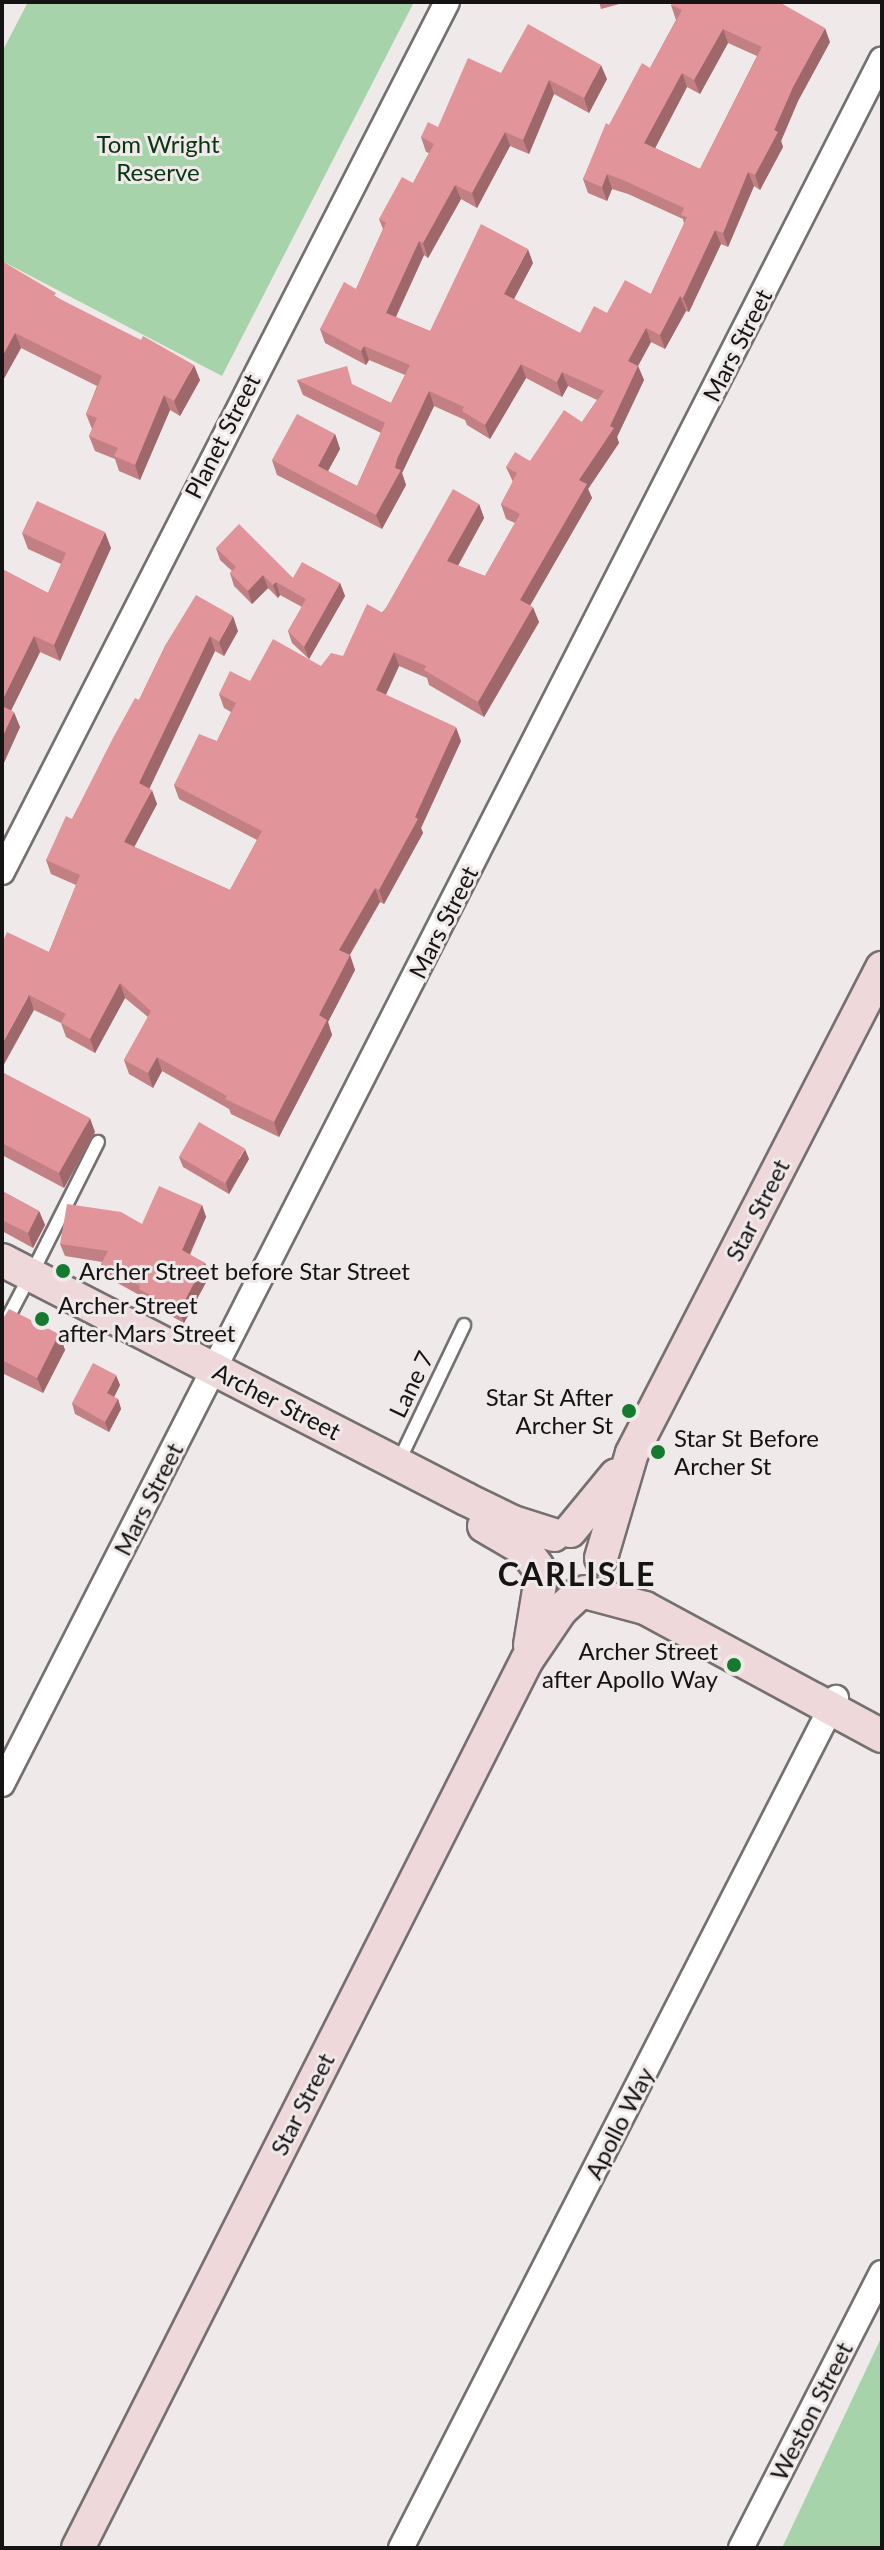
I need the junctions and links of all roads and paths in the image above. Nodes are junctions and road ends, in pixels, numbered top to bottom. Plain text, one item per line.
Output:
1 (447, 2) edge
2 (882, 59) edge
3 (2, 872) edge
4 (882, 968) edge
5 (98, 1142) dead end
6 (2, 1260) edge
7 (18, 1281) edge
8 (464, 1325) dead end
9 (2, 1329) edge
10 (211, 1376) junction
11 (632, 1453) junction
12 (398, 1463) junction
13 (562, 1533) junction
14 (540, 1573) junction
15 (591, 1577) junction
16 (527, 1660) junction
17 (834, 1703) junction
18 (882, 1720) edge
19 (882, 1736) edge
20 (2, 1784) edge
21 (882, 2273) edge
22 (78, 2548) edge
23 (401, 2548) edge
24 (741, 2548) edge

1 - 3 street, Planet Street
2 - 10 street, Mars Street
4 - 11 street, Star Street
5 - 7 lane
6 - 7 street, Archer Street
7 - 9 lane
7 - 10 street, Archer Street
8 - 12 lane, Lane 7
10 - 12 street, Archer Street
10 - 14 street, Archer Street
10 - 20 street, Mars Street
11 - 13 street, Star Street
11 - 15 street, Star Street
12 - 13 street, Archer Street
13 - 14 street
13 - 15 street
14 - 15 street
14 - 16 street, Star Street
15 - 16 street, Star Street
15 - 17 street
16 - 22 street, Star Street
17 - 18 street
17 - 19 street
17 - 23 street, Apollo Way
21 - 24 street, Weston Street

